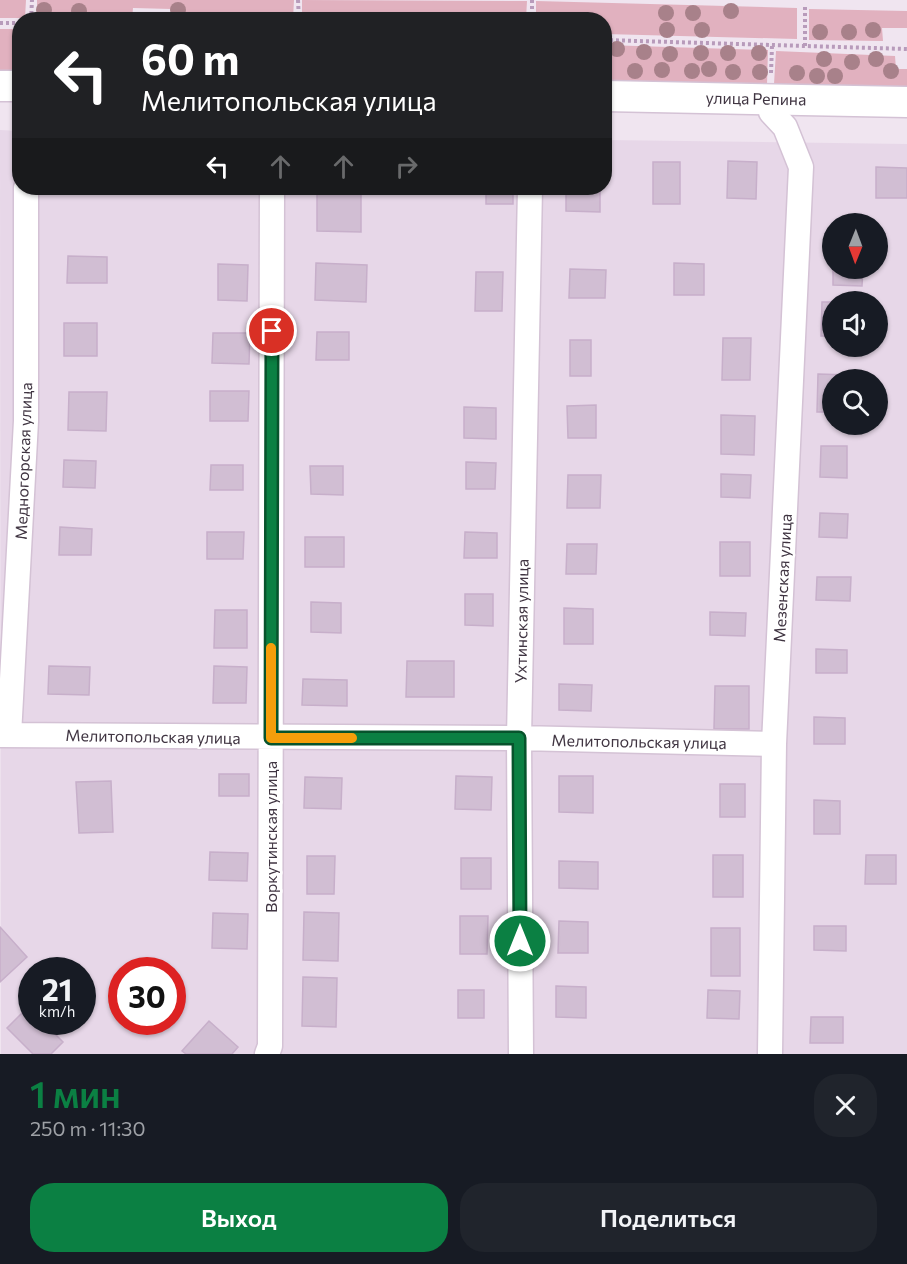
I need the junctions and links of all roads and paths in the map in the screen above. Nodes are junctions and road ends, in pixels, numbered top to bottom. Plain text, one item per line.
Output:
1 (805, 6) dead end
2 (612, 40) edge
3 (772, 46) junction
4 (805, 46) junction
5 (907, 49) edge
6 (770, 83) dead end
7 (612, 96) edge
8 (907, 102) edge
9 (771, 112) dead end
10 (26, 195) edge
11 (272, 195) edge
12 (530, 195) edge
13 (5, 735) edge
14 (271, 738) junction
15 (519, 738) junction
16 (774, 744) junction
17 (267, 1054) edge
18 (521, 1054) edge
19 (770, 1054) edge

1 - 4 path
2 - 3 path
3 - 4 path
3 - 6 path
4 - 5 path
7 - 8 street, улица Репина
9 - 16 street, Мезенская улица
10 - 13 street, Медногорская улица
11 - 14 street, Воркутинская улица
12 - 15 street, Ухтинская улица
13 - 14 street, Мелитопольская улица
14 - 15 street, Мелитопольская улица
14 - 17 street, Воркутинская улица
15 - 16 street, Мелитопольская улица
15 - 18 street, Ухтинская улица
16 - 19 street, Мезенская улица

